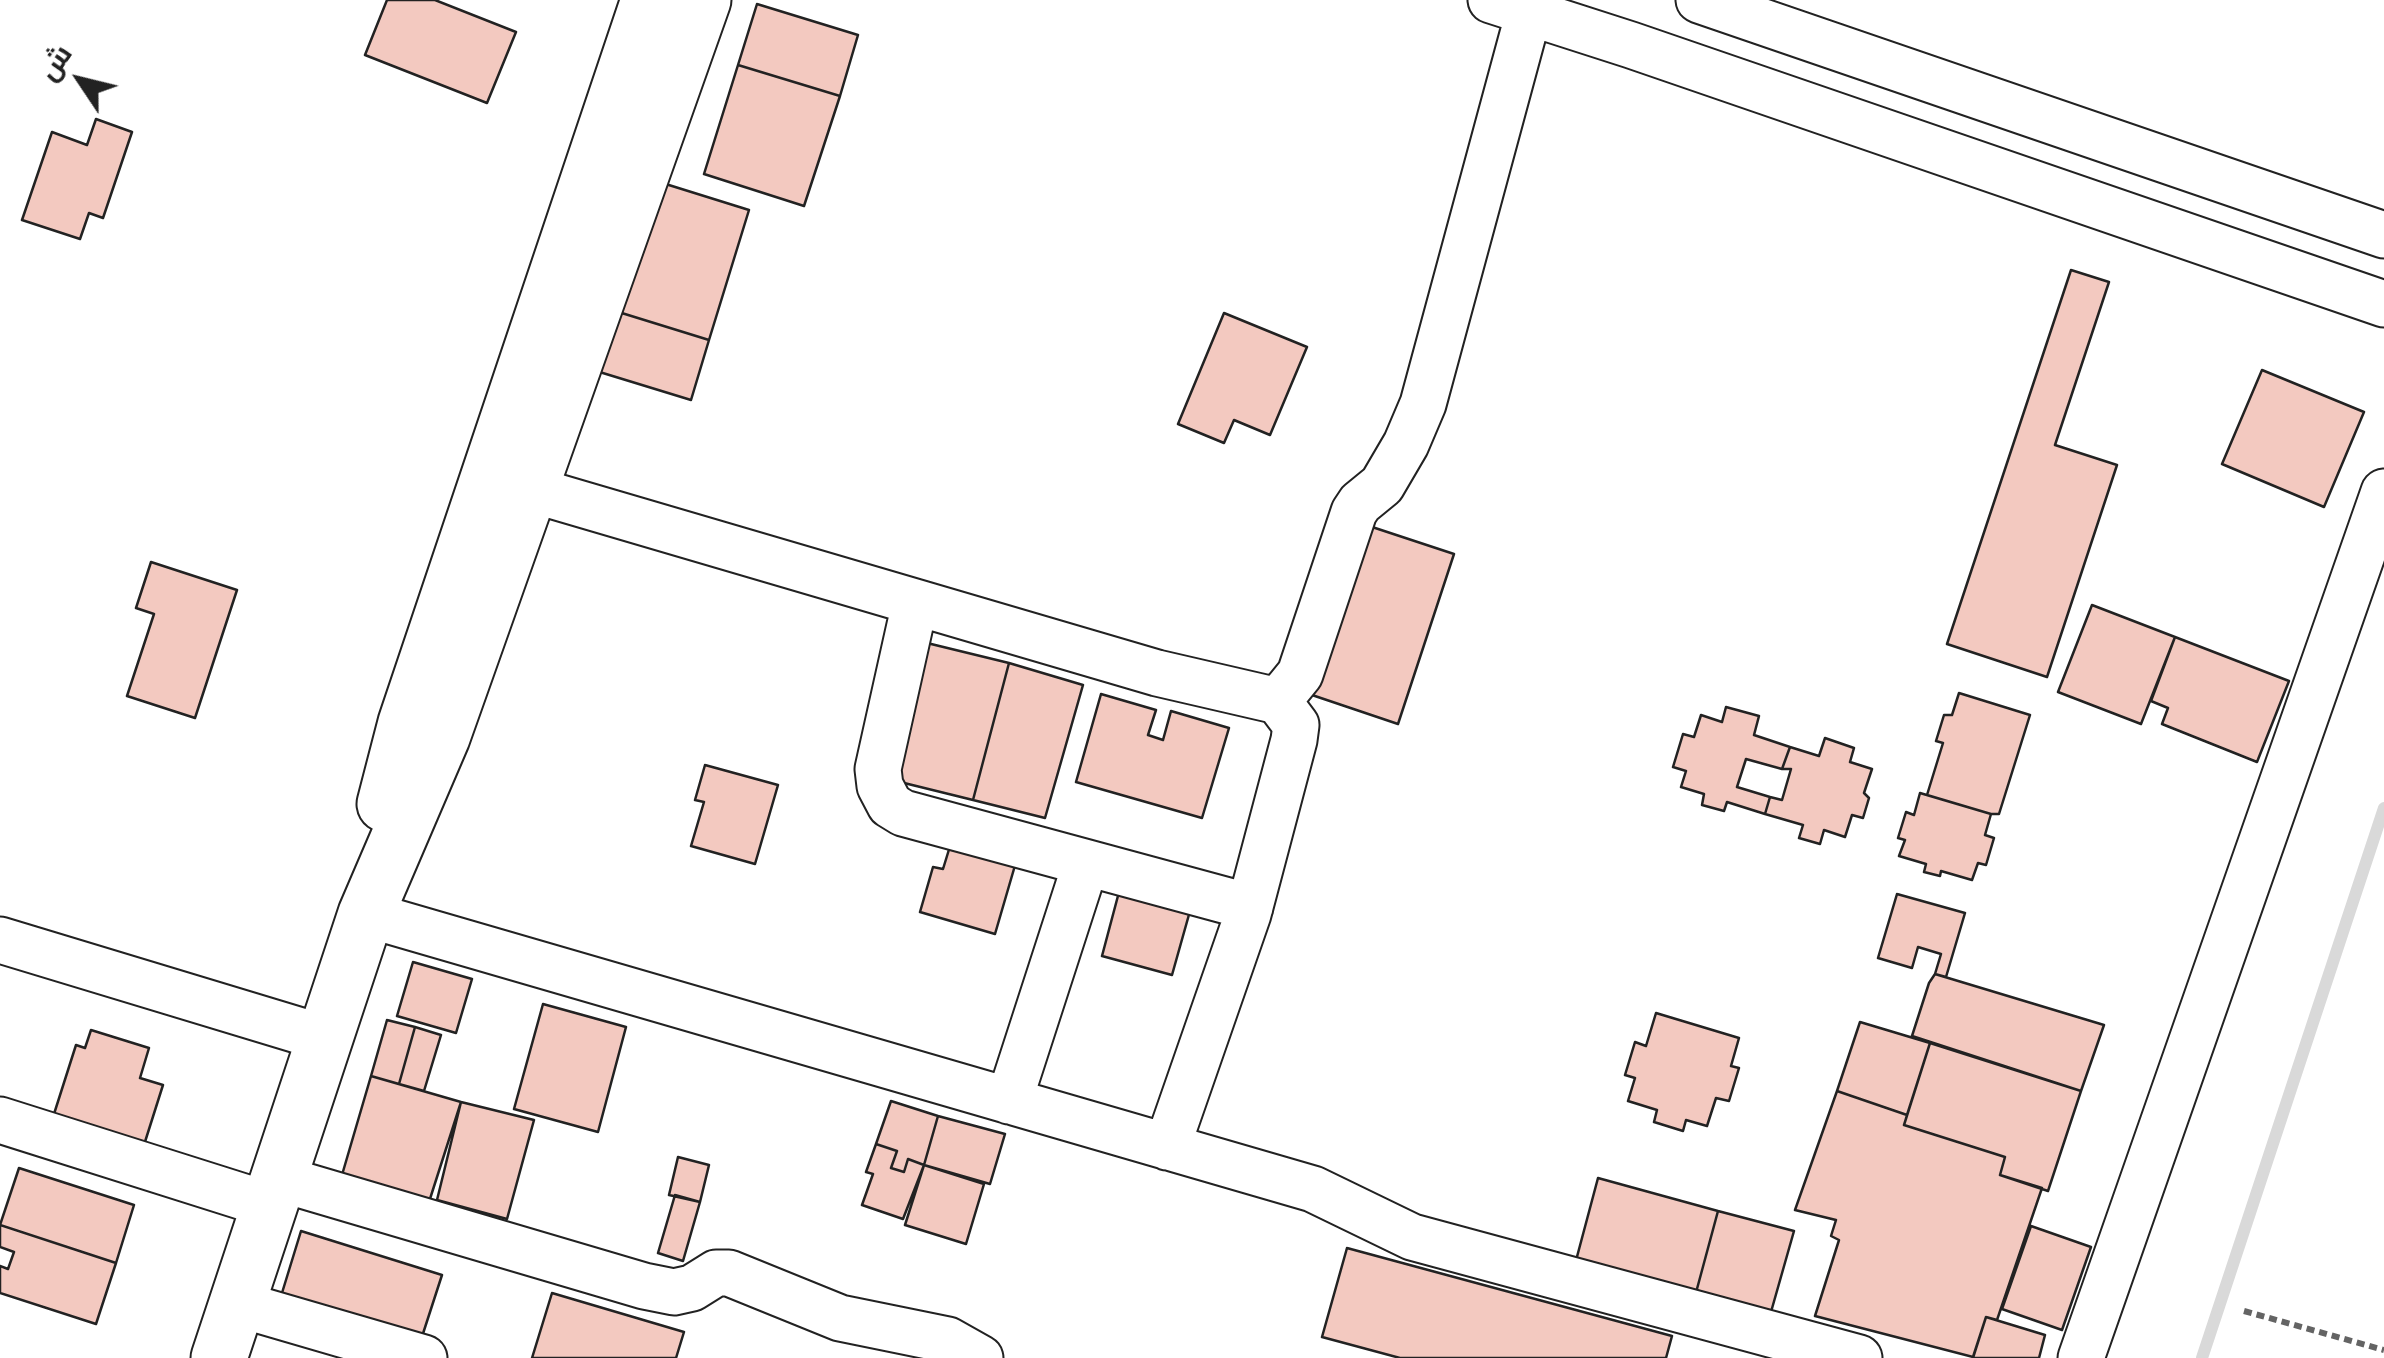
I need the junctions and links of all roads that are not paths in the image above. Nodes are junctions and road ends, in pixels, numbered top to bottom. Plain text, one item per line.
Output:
1 (649, 0) edge
2 (703, 0) edge
3 (1699, 0) edge
4 (1510, 6) edge
5 (2384, 235) edge
6 (2384, 304) edge
7 (530, 489) junction
8 (2384, 492) edge
9 (915, 603) junction
10 (1278, 701) junction
11 (1086, 864) junction
12 (1250, 907) junction
13 (366, 914) junction
14 (0, 940) edge
15 (324, 1038) junction
16 (1009, 1101) junction
17 (0, 1120) edge
18 (1166, 1147) junction
19 (274, 1191) junction
20 (236, 1303) junction
21 (219, 1358) edge
22 (424, 1358) edge
23 (980, 1358) edge
24 (1859, 1358) edge
25 (2081, 1358) edge

1 - 13 main road
2 - 7 main road
3 - 5 street
4 - 6 street
4 - 10 street
7 - 9 street
7 - 13 main road
8 - 25 street
9 - 10 street
9 - 11 street
10 - 12 street
11 - 12 street
11 - 16 street
12 - 18 street
13 - 15 main road
13 - 16 street
14 - 15 street
15 - 19 main road
16 - 18 street
17 - 19 street
18 - 24 street
19 - 20 main road
19 - 23 street
20 - 21 main road
20 - 22 street

